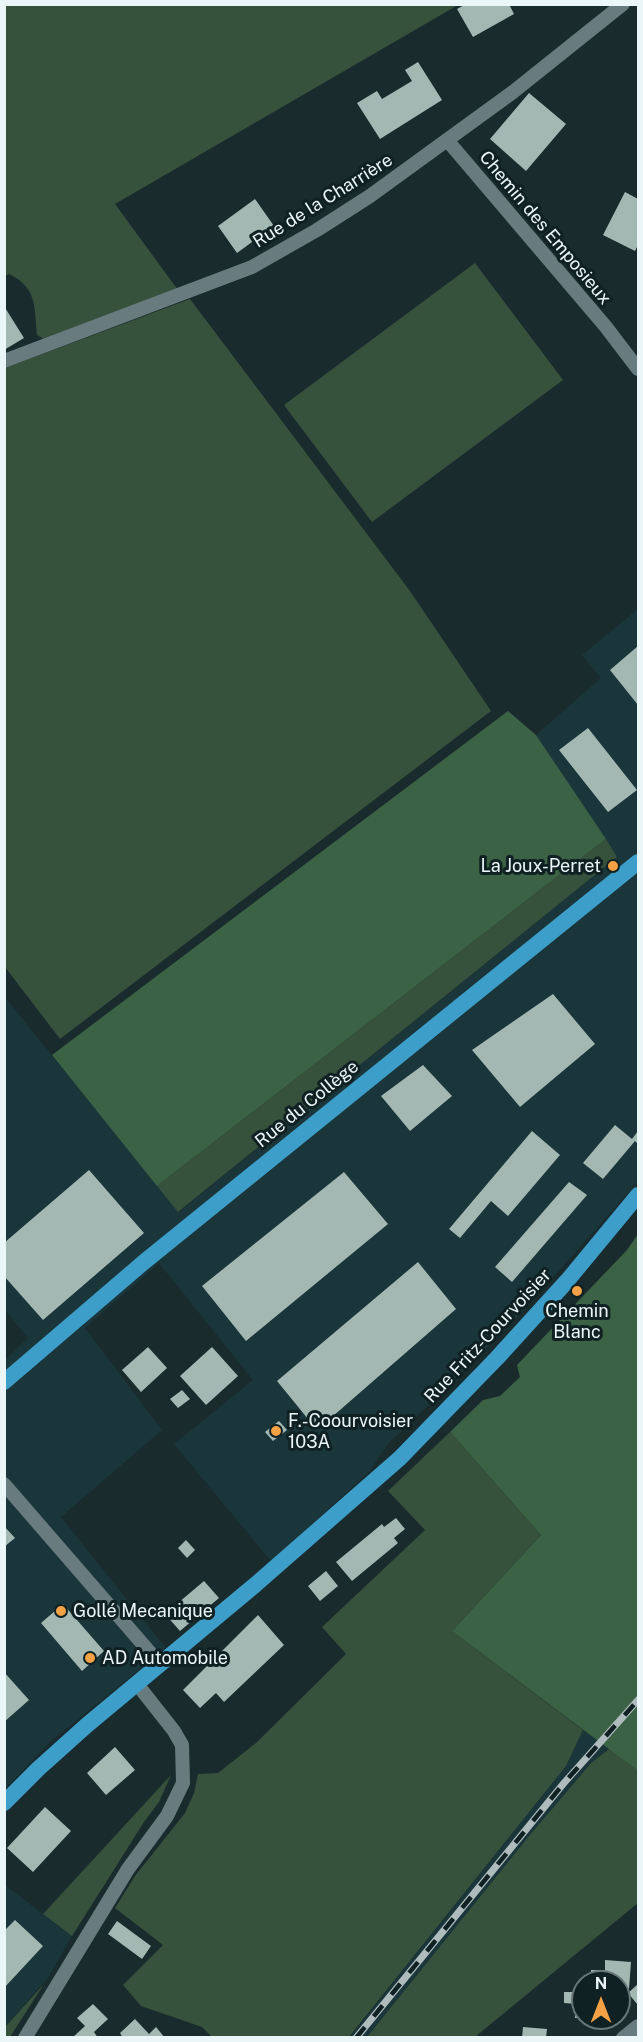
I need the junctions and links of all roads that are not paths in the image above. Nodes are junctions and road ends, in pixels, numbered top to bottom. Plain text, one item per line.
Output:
1 (623, 4) edge
2 (447, 140) junction
3 (4, 360) edge
4 (639, 369) edge
5 (639, 862) edge
6 (639, 1195) edge
7 (4, 1382) edge
8 (4, 1484) edge
9 (160, 1664) junction
10 (137, 1683) junction
11 (4, 1803) edge
12 (639, 2026) edge
13 (25, 2037) edge
14 (623, 2037) edge

1 - 2 street, Rue de la Charrière
2 - 3 street, Rue de la Charrière
2 - 4 street, Chemin des Emposieux
5 - 7 main road, Rue du Collège
6 - 9 main road, Rue Fritz-Courvoisier
8 - 9 street
9 - 10 main road, Rue Fritz-Courvoisier
10 - 11 main road, Rue Fritz-Courvoisier
10 - 13 street
12 - 14 street

